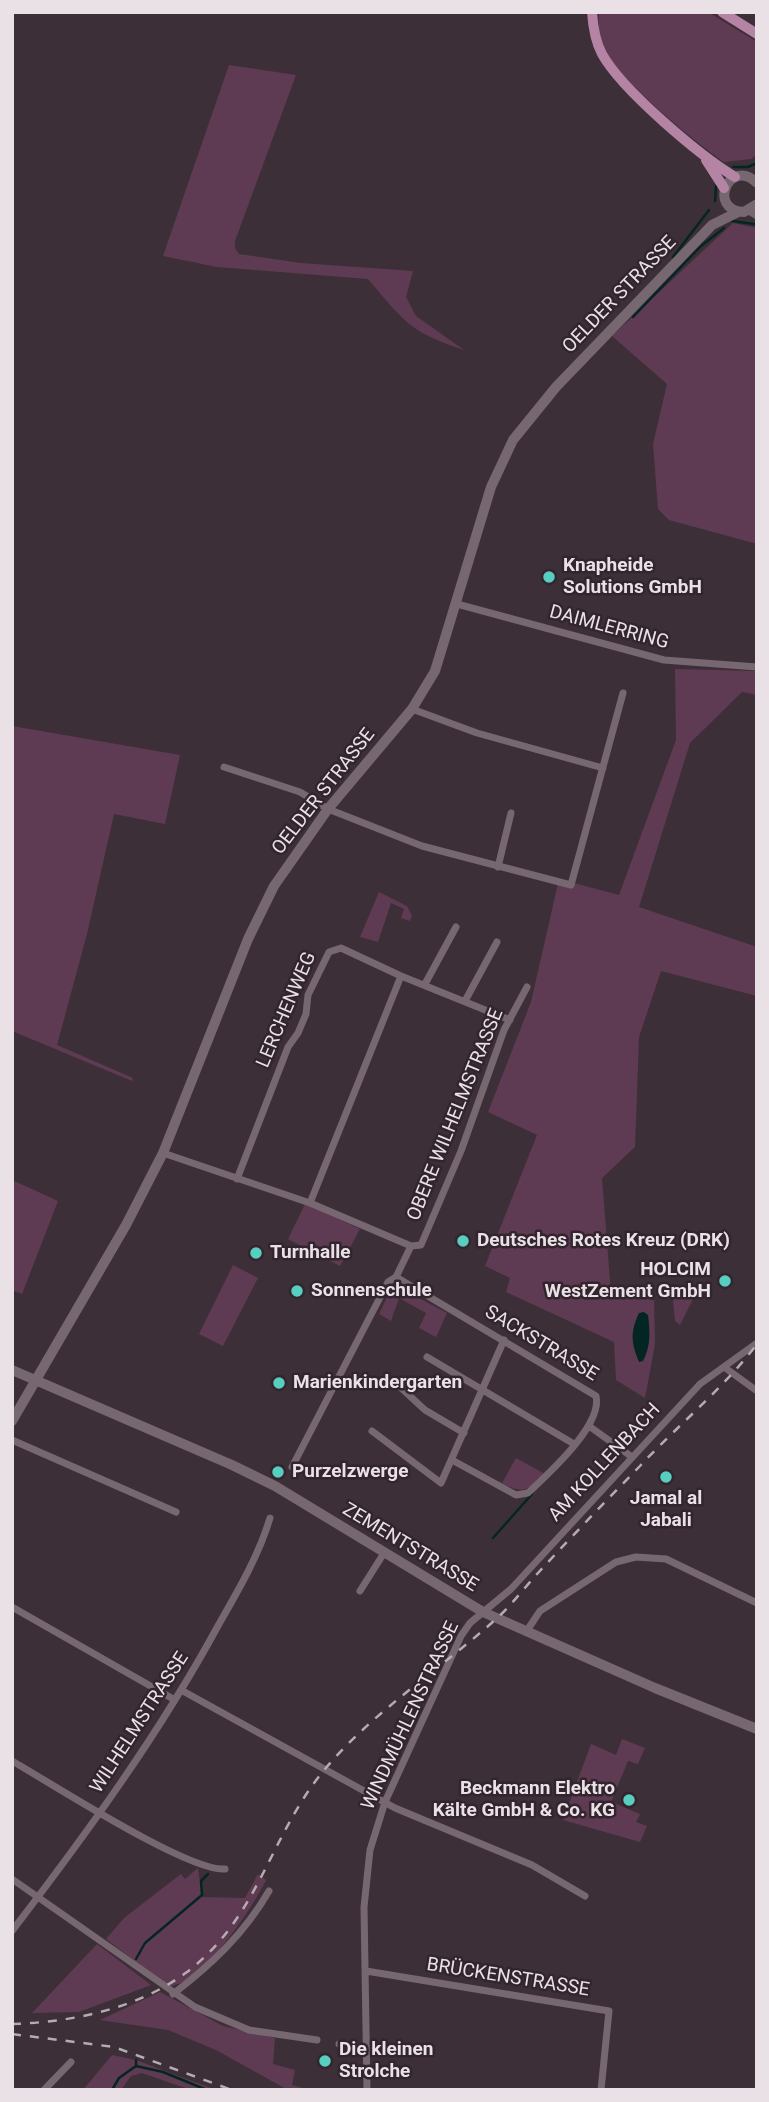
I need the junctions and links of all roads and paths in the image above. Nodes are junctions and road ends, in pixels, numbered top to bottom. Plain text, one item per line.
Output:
1 (592, 12) edge
2 (722, 12) edge
3 (757, 34) edge
4 (704, 158) junction
5 (757, 169) edge
6 (740, 176) junction
7 (757, 184) edge
8 (724, 192) junction
9 (750, 211) edge
10 (712, 225) junction
11 (457, 604) junction
12 (757, 667) edge
13 (623, 693) dead end
14 (412, 709) junction
15 (224, 767) dead end
16 (603, 768) junction
17 (328, 809) junction
18 (511, 813) dead end
19 (498, 867) junction
20 (456, 927) dead end
21 (497, 942) dead end
22 (401, 976) junction
23 (425, 984) junction
24 (527, 988) dead end
25 (465, 1001) junction
26 (510, 1020) junction
27 (163, 1153) junction
28 (237, 1179) junction
29 (310, 1203) junction
30 (411, 1246) junction
31 (396, 1277) junction
32 (504, 1340) junction
33 (757, 1343) edge
34 (427, 1357) dead end
35 (724, 1367) junction
36 (12, 1370) edge
37 (35, 1381) junction
38 (399, 1386) dead end
39 (485, 1388) junction
40 (757, 1391) edge
41 (12, 1421) edge
42 (589, 1426) junction
43 (372, 1431) dead end
44 (464, 1433) junction
45 (12, 1440) edge
46 (574, 1444) junction
47 (632, 1457) junction
48 (452, 1460) junction
49 (292, 1467) dead end
50 (176, 1512) dead end
51 (270, 1518) dead end
52 (384, 1552) junction
53 (360, 1591) dead end
54 (757, 1603) edge
55 (12, 1607) edge
56 (483, 1612) junction
57 (526, 1632) junction
58 (181, 1690) junction
59 (175, 1700) junction
60 (757, 1729) edge
61 (12, 1760) edge
62 (385, 1802) junction
63 (102, 1812) junction
64 (225, 1869) dead end
65 (12, 1879) edge
66 (269, 1891) dead end
67 (39, 1896) junction
68 (585, 1896) dead end
69 (12, 1931) edge
70 (366, 1971) junction
71 (173, 1994) junction
72 (317, 2040) dead end
73 (339, 2044) dead end
74 (367, 2049) junction
75 (71, 2062) dead end
76 (44, 2090) edge
77 (367, 2090) edge
78 (601, 2090) edge

1 - 4 main road
2 - 3 main road
4 - 6 main road
4 - 8 main road
5 - 6 street
6 - 7 street
6 - 8 street
8 - 9 street
8 - 10 street, OELDER STRASSE
9 - 10 street, OELDER STRASSE
10 - 11 street, OELDER STRASSE
11 - 12 street, DAIMLERRING
11 - 14 street, OELDER STRASSE
13 - 16 street
14 - 16 street
14 - 17 street, OELDER STRASSE
15 - 17 street
16 - 19 street
17 - 19 street
17 - 27 street, OELDER STRASSE
18 - 19 street
20 - 23 street
21 - 25 street
22 - 23 street, LERCHENWEG
22 - 28 street, LERCHENWEG
22 - 29 street
23 - 25 street, LERCHENWEG
24 - 26 street, OBERE WILHELMSTRASSE
25 - 26 street, LERCHENWEG
26 - 30 street, OBERE WILHELMSTRASSE
27 - 28 street
27 - 37 street, OELDER STRASSE
28 - 29 street
29 - 30 street
30 - 31 street, OBERE WILHELMSTRASSE
31 - 32 street, SACKSTRASSE
31 - 49 street, OBERE WILHELMSTRASSE
32 - 39 street
32 - 42 street, SACKSTRASSE
33 - 35 street, AM KOLLENBACH
34 - 39 street
35 - 40 street
35 - 47 street, AM KOLLENBACH
36 - 37 street, ZEMENTSTRASSE
37 - 41 street, OELDER STRASSE
37 - 52 street, ZEMENTSTRASSE
38 - 44 street
39 - 44 street
39 - 46 street
42 - 46 street
42 - 47 street
43 - 48 street
44 - 48 street
45 - 50 street
46 - 48 street
47 - 56 street, AM KOLLENBACH
51 - 58 street, WILHELMSTRASSE
52 - 53 street
52 - 56 street, ZEMENTSTRASSE
54 - 57 street
55 - 59 street
56 - 57 street, ZEMENTSTRASSE
56 - 62 street, WINDMÜHLENSTRASSE
57 - 60 street, ZEMENTSTRASSE
58 - 59 street, WILHELMSTRASSE
58 - 62 street
59 - 63 street, WILHELMSTRASSE
61 - 63 street
62 - 68 street
62 - 70 street, WINDMÜHLENSTRASSE
63 - 64 street
63 - 67 street, WILHELMSTRASSE
65 - 67 street
66 - 71 street
67 - 69 street, WILHELMSTRASSE
67 - 71 street
70 - 74 street, WINDMÜHLENSTRASSE
70 - 78 street, BRÜCKENSTRASSE
71 - 72 street
73 - 74 street
74 - 77 street, WINDMÜHLENSTRASSE
75 - 76 street

